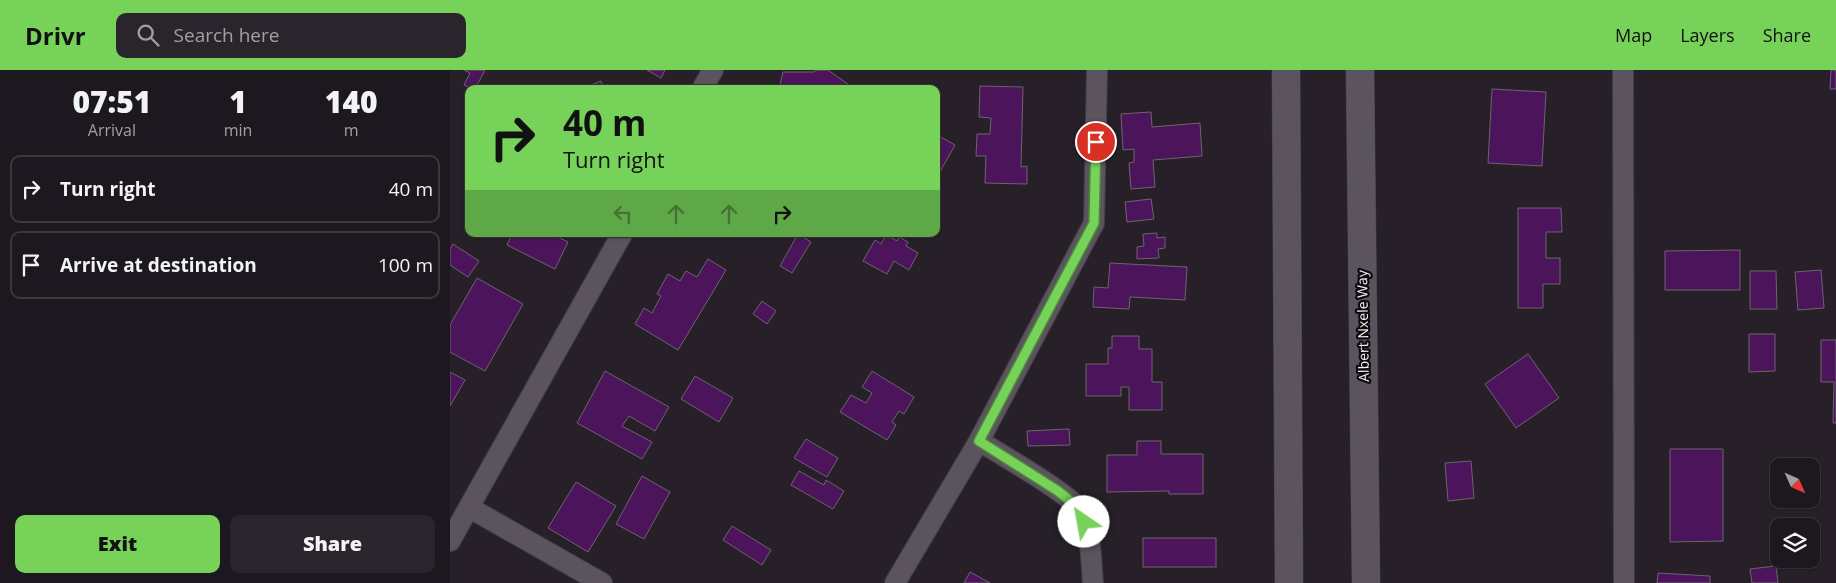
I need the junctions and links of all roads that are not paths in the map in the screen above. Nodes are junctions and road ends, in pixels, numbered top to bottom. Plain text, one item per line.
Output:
1 (713, 70) edge
2 (1097, 70) edge
3 (1286, 70) edge
4 (1360, 70) edge
5 (1623, 70) edge
6 (704, 85) edge
7 (620, 237) edge
8 (979, 441) junction
9 (470, 508) junction
10 (450, 541) edge
11 (602, 583) edge
12 (894, 583) edge
13 (1092, 583) edge
14 (1289, 583) edge
15 (1366, 583) edge
16 (1624, 583) edge

1 - 6 street
2 - 8 street
3 - 14 main road
4 - 15 main road, Albert Nxele Way
5 - 16 street
7 - 9 street
8 - 12 street
8 - 13 street
9 - 10 street
9 - 11 street

